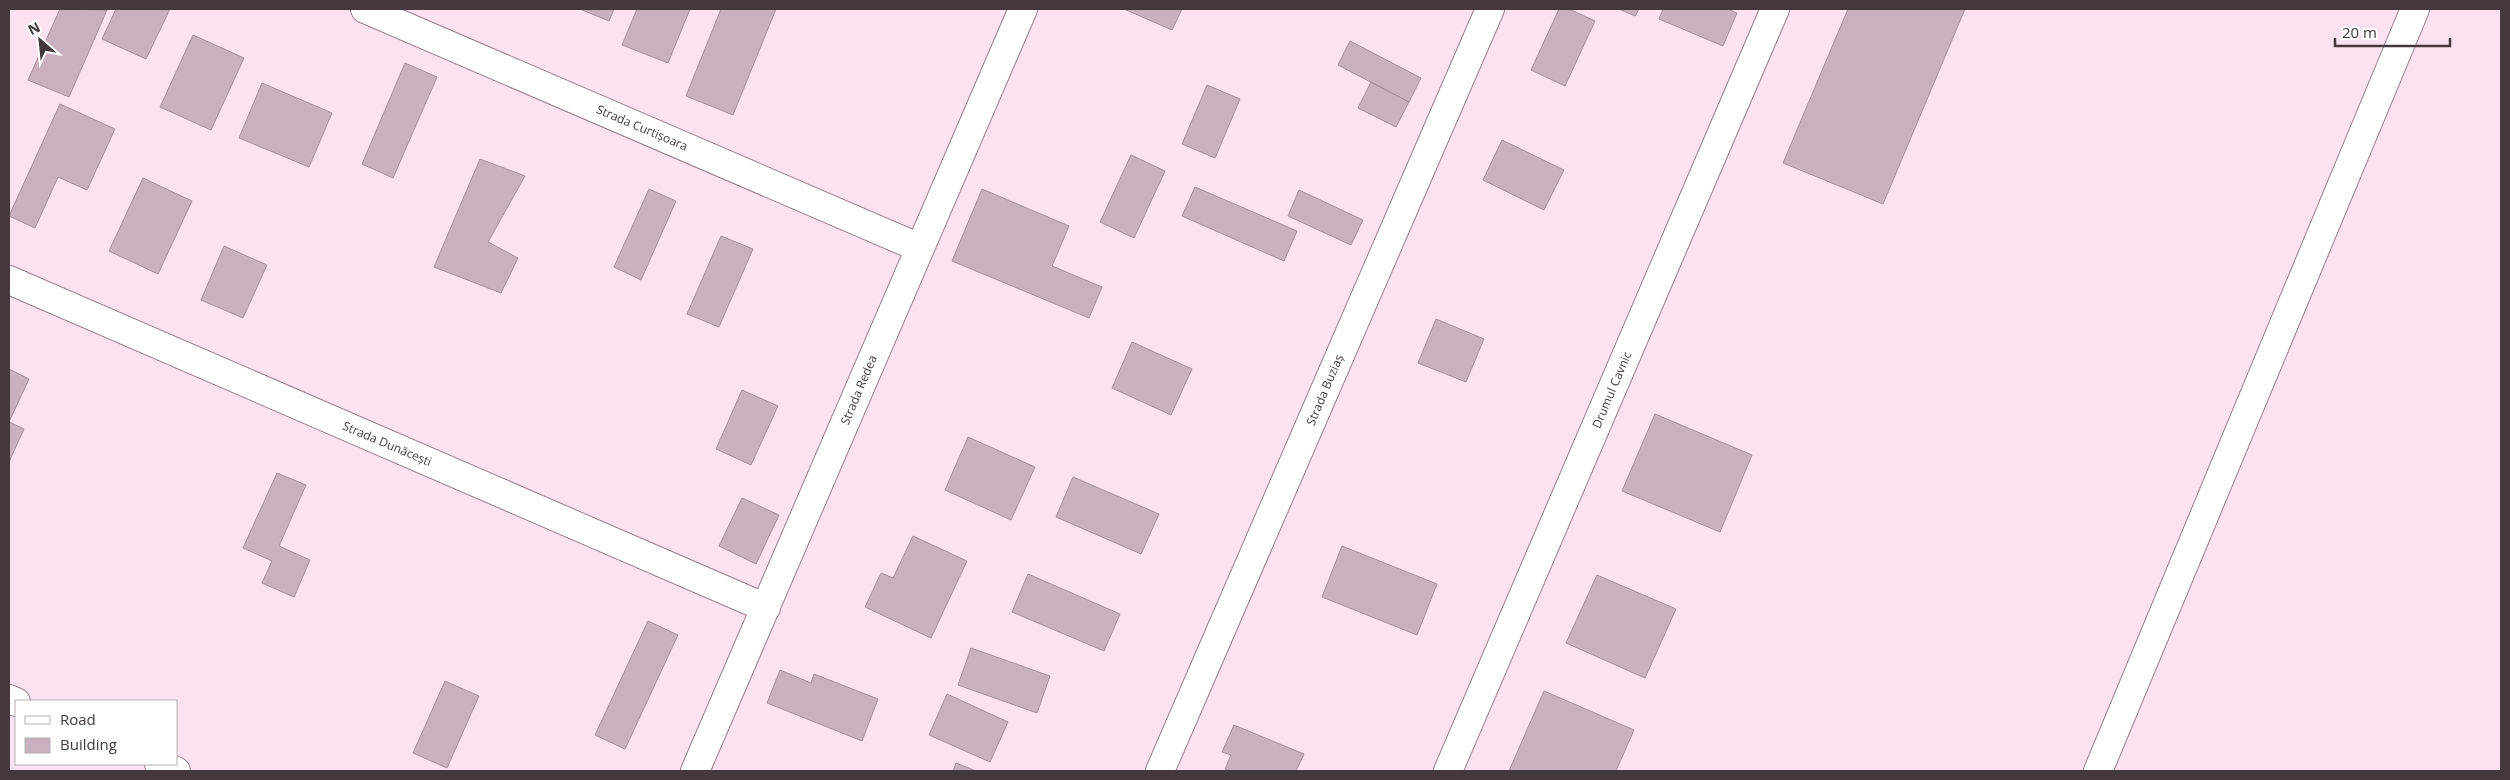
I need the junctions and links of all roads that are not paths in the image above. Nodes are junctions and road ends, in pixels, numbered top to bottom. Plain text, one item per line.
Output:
1 (365, 9) edge
2 (1023, 9) edge
3 (1490, 9) edge
4 (1775, 9) edge
5 (2415, 9) edge
6 (920, 248) junction
7 (9, 280) edge
8 (766, 608) junction
9 (161, 765) edge
10 (176, 771) edge
11 (695, 771) edge
12 (1160, 771) edge
13 (1448, 771) edge
14 (2098, 771) edge

1 - 6 street, Strada Curtișoara
2 - 6 street, Strada Redea
3 - 12 street, Strada Buziaș
4 - 13 street, Drumul Cavnic
5 - 14 street
6 - 8 street, Strada Redea
7 - 8 street, Strada Dunăcești
8 - 11 street, Strada Redea
9 - 10 street

